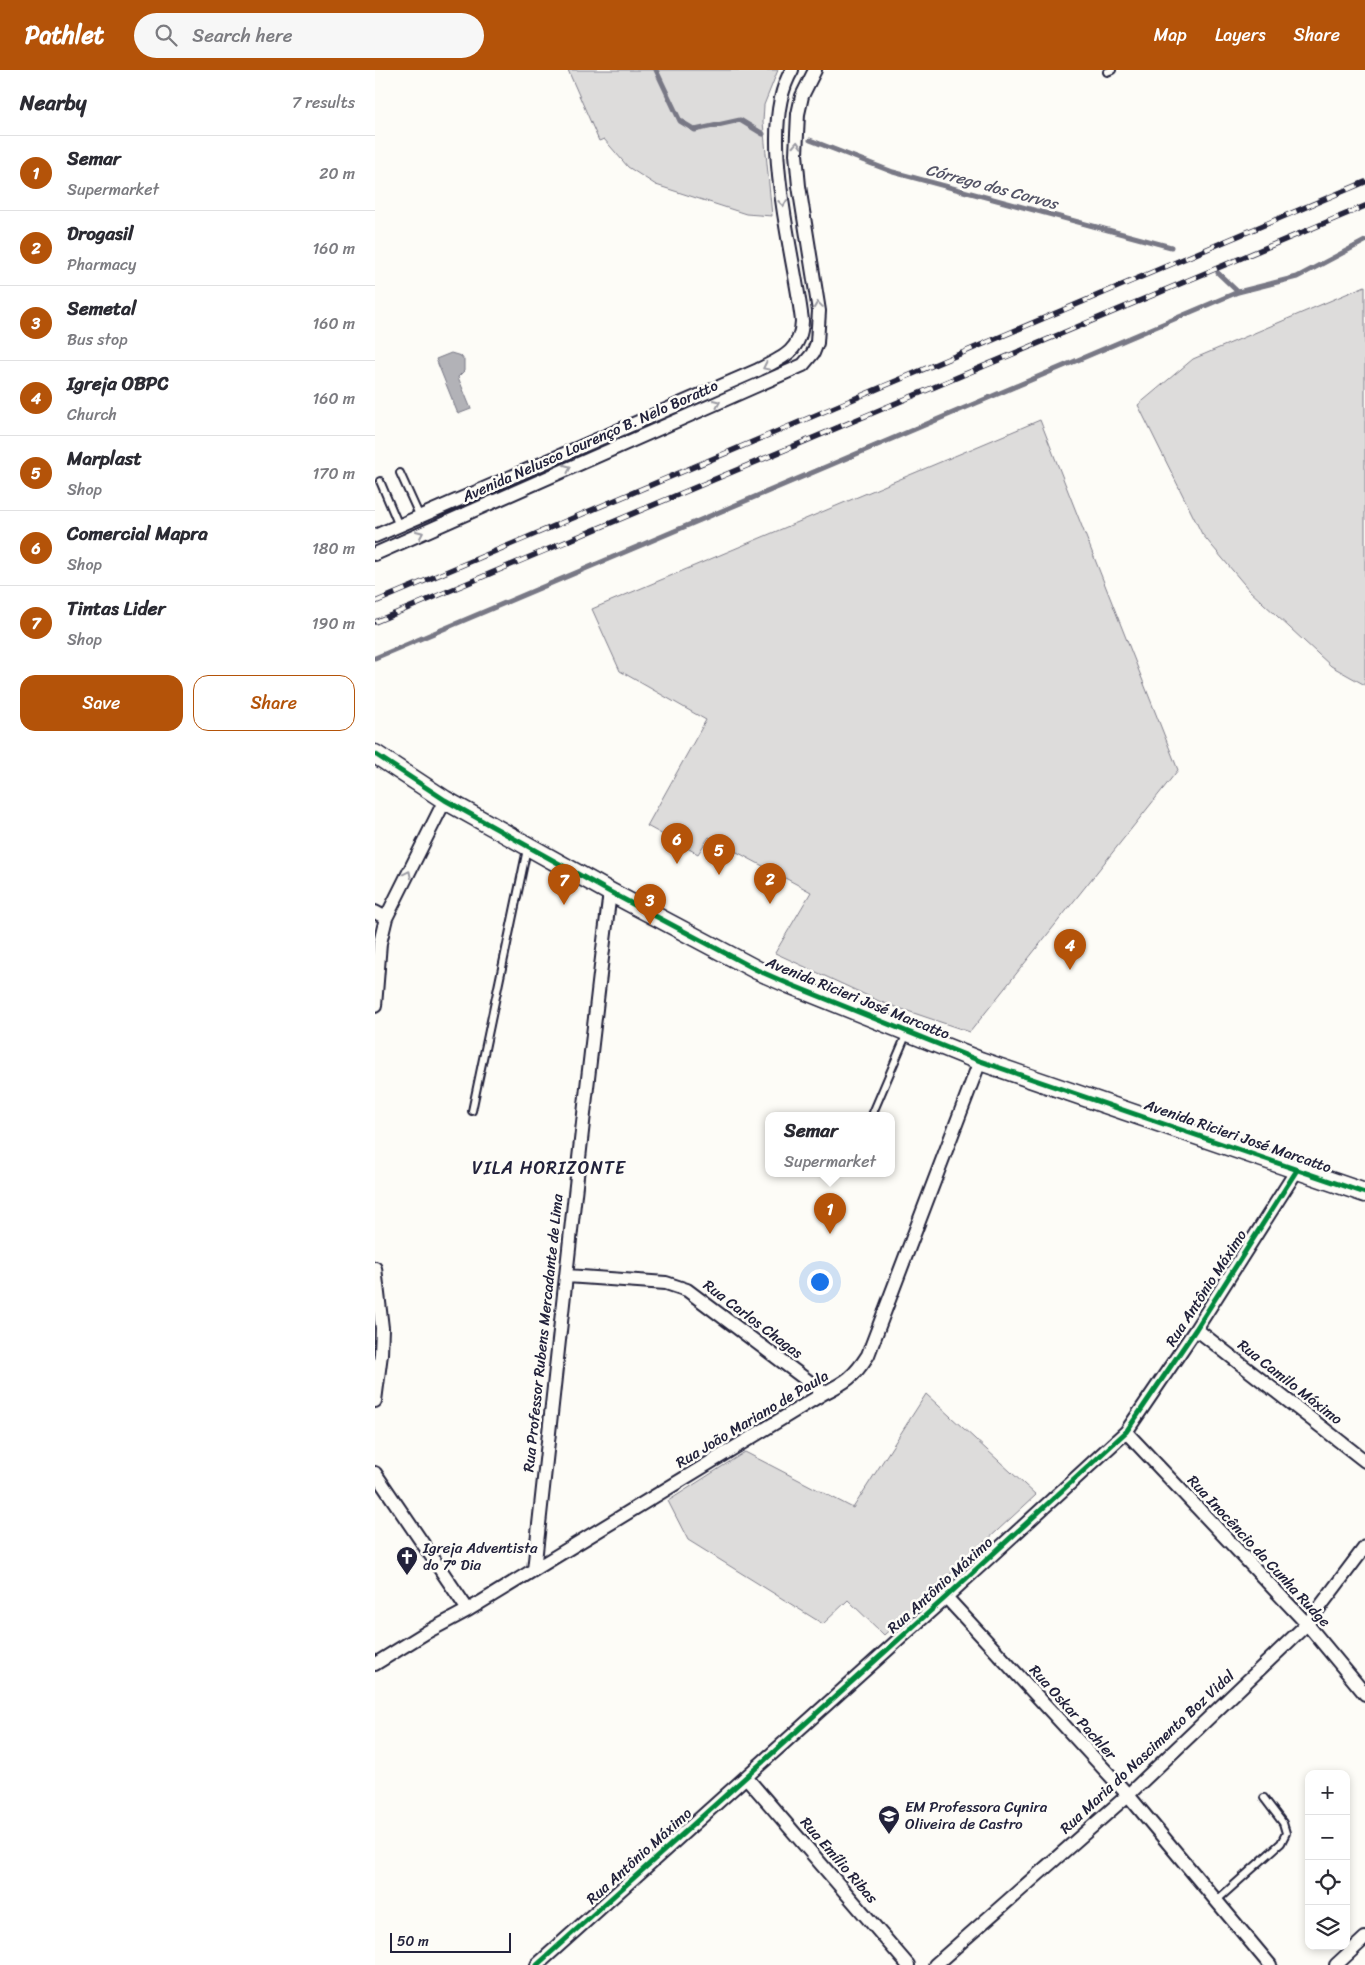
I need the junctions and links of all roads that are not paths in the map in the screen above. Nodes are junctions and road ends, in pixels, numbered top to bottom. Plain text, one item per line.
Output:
1 (792, 70) edge
2 (815, 70) edge
3 (400, 473) dead end
4 (380, 481) dead end
5 (462, 500) junction
6 (467, 513) junction
7 (420, 518) junction
8 (399, 526) junction
9 (375, 536) edge
10 (375, 554) edge
11 (375, 754) edge
12 (445, 800) junction
13 (528, 845) junction
14 (610, 892) junction
15 (381, 915) edge
16 (377, 944) edge
17 (375, 1006) edge
18 (907, 1033) junction
19 (980, 1061) junction
20 (471, 1111) dead end
21 (873, 1112) edge
22 (1297, 1170) junction
23 (1365, 1193) edge
24 (375, 1268) edge
25 (567, 1276) junction
26 (1195, 1329) junction
27 (824, 1394) junction
28 (375, 1401) edge
29 (1126, 1432) junction
30 (1365, 1461) edge
31 (375, 1473) edge
32 (1365, 1547) edge
33 (534, 1570) junction
34 (946, 1597) junction
35 (468, 1610) junction
36 (1307, 1624) junction
37 (375, 1664) edge
38 (1365, 1694) edge
39 (746, 1776) junction
40 (1127, 1795) junction
41 (1264, 1798) dead end
42 (1216, 1901) junction
43 (1365, 1938) edge
44 (545, 1962) edge
45 (908, 1965) edge
46 (935, 1965) edge
47 (1270, 1965) edge
48 (1336, 1965) edge

1 -> 5 street, Avenida Nelusco Lourenço B. Nelo Boratto
6 -> 2 street, Avenida Nelusco Lourenço B. Nelo Boratto
3 - 7 lane
4 - 8 lane
5 - 6 lane
5 - 7 street, Avenida Nelusco Lourenço B. Nelo Boratto
10 -> 6 street, Avenida Nelusco Lourenço B. Nelo Boratto
7 - 8 street, Avenida Nelusco Lourenço B. Nelo Boratto
8 - 9 street, Avenida Nelusco Lourenço B. Nelo Boratto
11 - 12 main road, Avenida Ricieri José Marcatto
12 - 13 main road, Avenida Ricieri José Marcatto
15 -> 12 street
13 - 14 main road, Avenida Ricieri José Marcatto
13 - 20 lane
14 - 18 main road, Avenida Ricieri José Marcatto
14 - 25 street, Rua Professor Rubens Mercadante de Lima
15 - 16 street
16 - 17 street
18 - 19 main road, Avenida Ricieri José Marcatto
18 - 21 lane
19 - 22 main road, Avenida Ricieri José Marcatto
19 - 27 street, Rua João Mariano de Paula
22 - 23 main road, Avenida Ricieri José Marcatto
22 - 26 street, Rua Antônio Máximo
24 - 28 street
25 - 27 street, Rua Carlos Chagas
25 - 33 street, Rua Professor Rubens Mercadante de Lima
26 - 29 street, Rua Antônio Máximo
26 - 30 street, Rua Camilo Máximo
27 - 33 street, Rua João Mariano de Paula
29 - 34 street, Rua Antônio Máximo
29 - 36 street, Rua Inocêncio da Cunha Rudge
31 - 35 street
32 - 36 street, Rua Maria do Nascimento Boz Vidal
33 - 35 street, Rua João Mariano de Paula
34 - 39 street, Rua Antônio Máximo
34 - 40 street, Rua Oskar Pachler
35 - 37 street, Rua João Mariano de Paula
36 - 38 street, Rua Inocêncio da Cunha Rudge
36 - 40 street, Rua Maria do Nascimento Boz Vidal
39 - 44 street, Rua Antônio Máximo
39 - 45 street, Rua Emílio Ribas
40 - 42 street, Rua Oskar Pachler
40 - 46 street, Rua Maria do Nascimento Boz Vidal
41 - 42 lane
42 - 47 street, Rua Oskar Pachler
43 - 48 street

